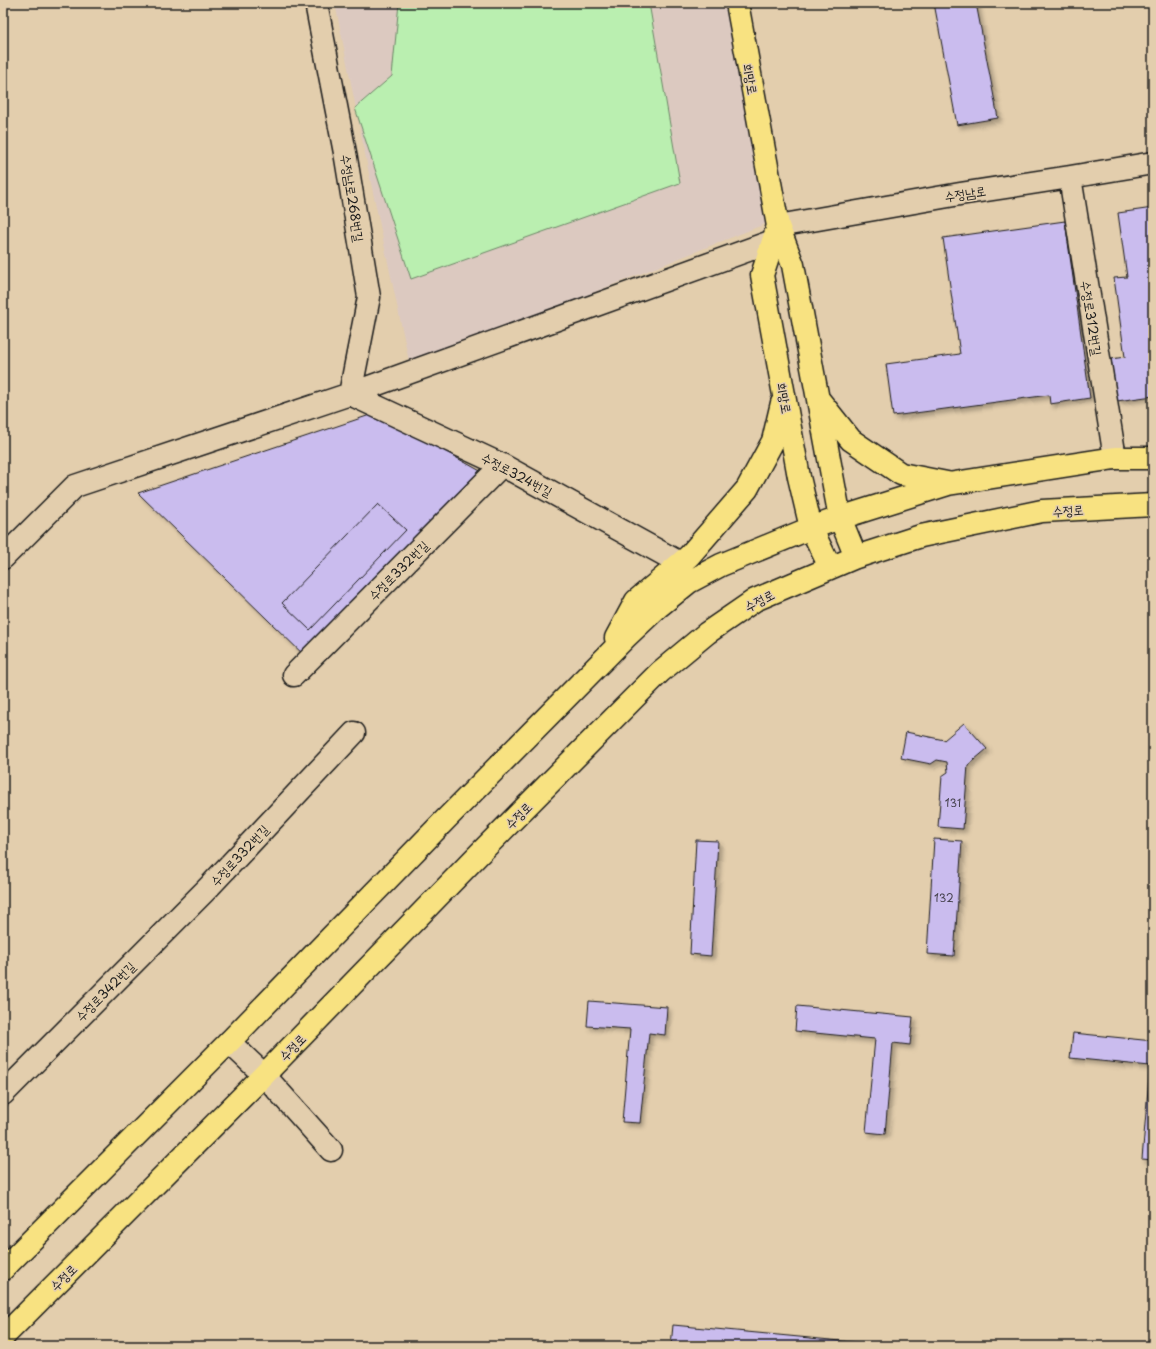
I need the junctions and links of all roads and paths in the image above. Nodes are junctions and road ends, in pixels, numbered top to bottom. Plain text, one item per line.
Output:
1 (316, 3) edge
2 (738, 3) edge
3 (1153, 163) edge
4 (1070, 177) junction
5 (775, 234) junction
6 (350, 394) junction
7 (784, 394) junction
8 (818, 398) junction
9 (1115, 458) junction
10 (1153, 458) edge
11 (502, 465) junction
12 (948, 484) junction
13 (1153, 505) edge
14 (840, 518) junction
15 (811, 528) junction
16 (856, 557) junction
17 (3, 558) edge
18 (680, 563) junction
19 (830, 567) junction
20 (606, 658) junction
21 (294, 676) dead end
22 (354, 733) dead end
23 (207, 889) joint
24 (229, 1042) junction
25 (264, 1076) junction
26 (3, 1094) edge
27 (331, 1150) dead end
28 (3, 1269) edge
29 (3, 1337) edge

1 - 6 street, 수정남로268번길
2 - 5 main road, 희망로
3 - 4 street, 수정남로
4 - 5 street, 수정남로
4 - 9 street, 수정로312번길
5 - 6 street, 수정남로
5 - 7 main road, 희망로
5 - 8 main road, 희망로
6 - 11 street, 수정로324번길
6 - 17 street, 수정남로
7 - 15 main road, 희망로
7 - 18 main road
8 - 12 main road
8 - 14 main road, 희망로
9 - 10 main road
9 - 12 main road
11 - 18 street, 수정로324번길
11 - 21 street, 수정로332번길
12 - 14 main road
13 - 16 main road, 수정로
14 - 15 main road
14 - 16 main road, 희망로
15 - 19 main road, 희망로
15 - 20 main road
16 - 19 main road, 수정로
18 - 20 main road
19 - 25 main road, 수정로
20 - 24 main road
22 - 23 street, 수정로332번길
23 - 26 street, 수정로342번길
24 - 25 street
24 - 28 main road
25 - 27 street
25 - 29 main road, 수정로

